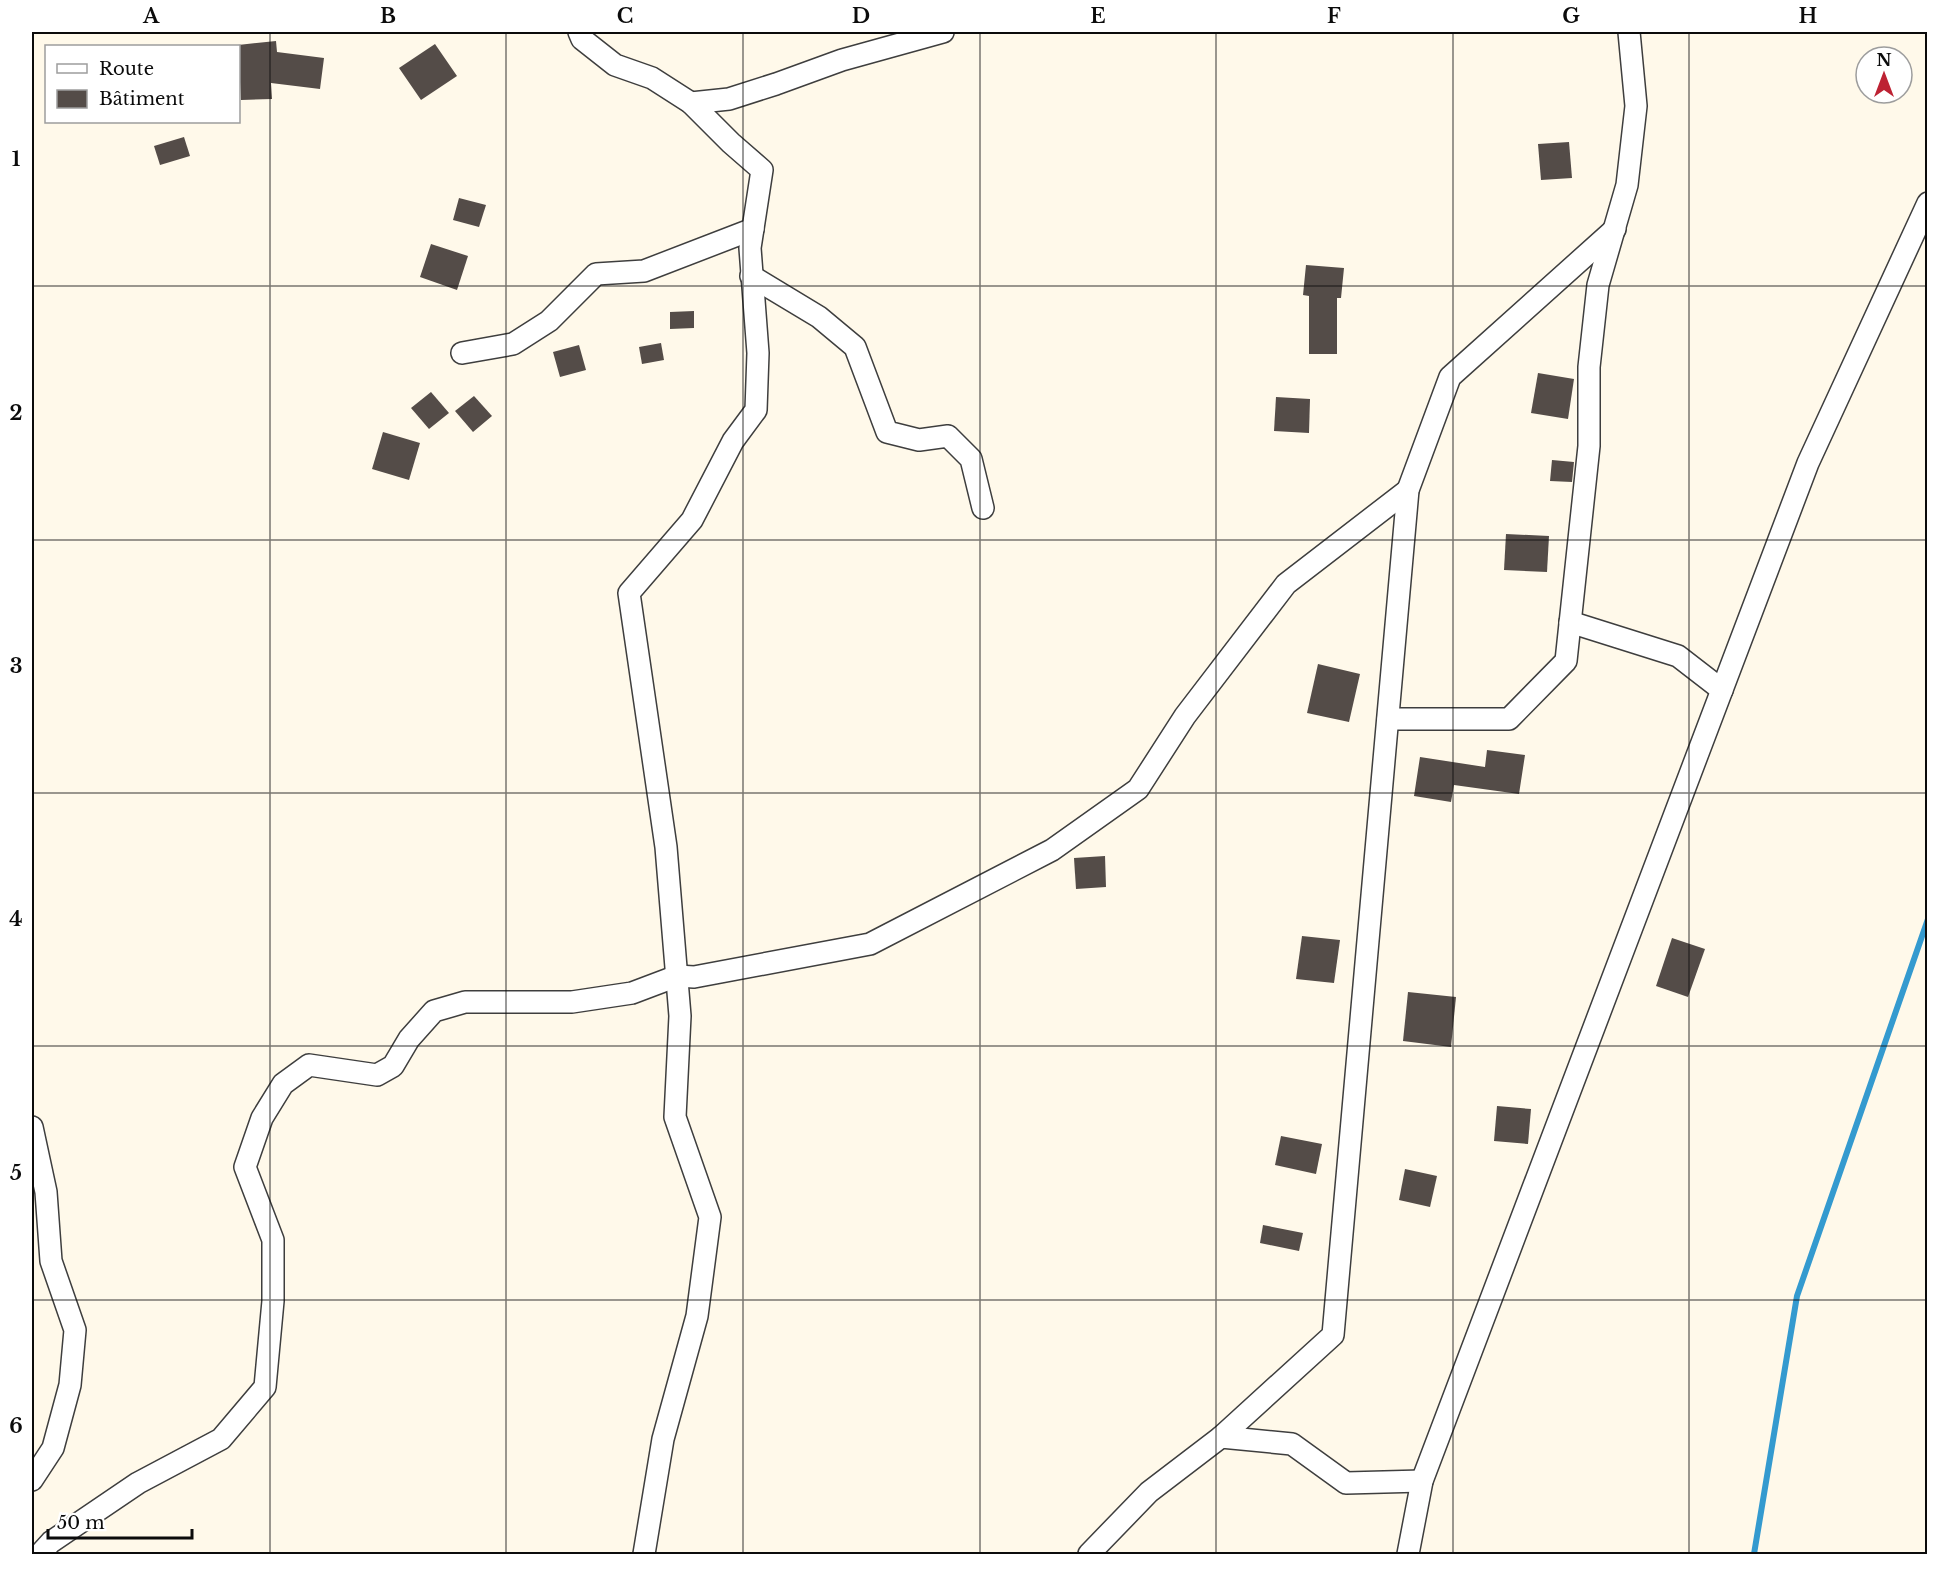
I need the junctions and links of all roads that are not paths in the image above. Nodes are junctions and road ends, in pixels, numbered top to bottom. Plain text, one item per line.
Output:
1 (579, 32) edge
2 (943, 32) edge
3 (1629, 32) edge
4 (691, 103) junction
5 (1928, 202) edge
6 (753, 229) junction
7 (1615, 229) junction
8 (751, 276) junction
9 (462, 353) dead end
10 (1408, 490) junction
11 (983, 508) dead end
12 (1570, 622) junction
13 (1722, 690) junction
14 (1388, 719) junction
15 (677, 976) junction
16 (32, 1127) edge
17 (1221, 1437) junction
18 (32, 1480) edge
19 (1422, 1481) junction
20 (40, 1554) edge
21 (644, 1554) edge
22 (1089, 1554) edge
23 (1408, 1554) edge

1 - 4 street
2 - 4 street
3 - 7 street
4 - 6 street
5 - 13 street
6 - 8 street
6 - 9 street
7 - 10 street
7 - 12 street
8 - 11 street
8 - 15 street
10 - 14 street
10 - 15 street
12 - 13 street
12 - 14 street
13 - 19 street
14 - 17 street
15 - 20 street
15 - 21 street
16 - 18 street
17 - 19 street
17 - 22 street
19 - 23 street

